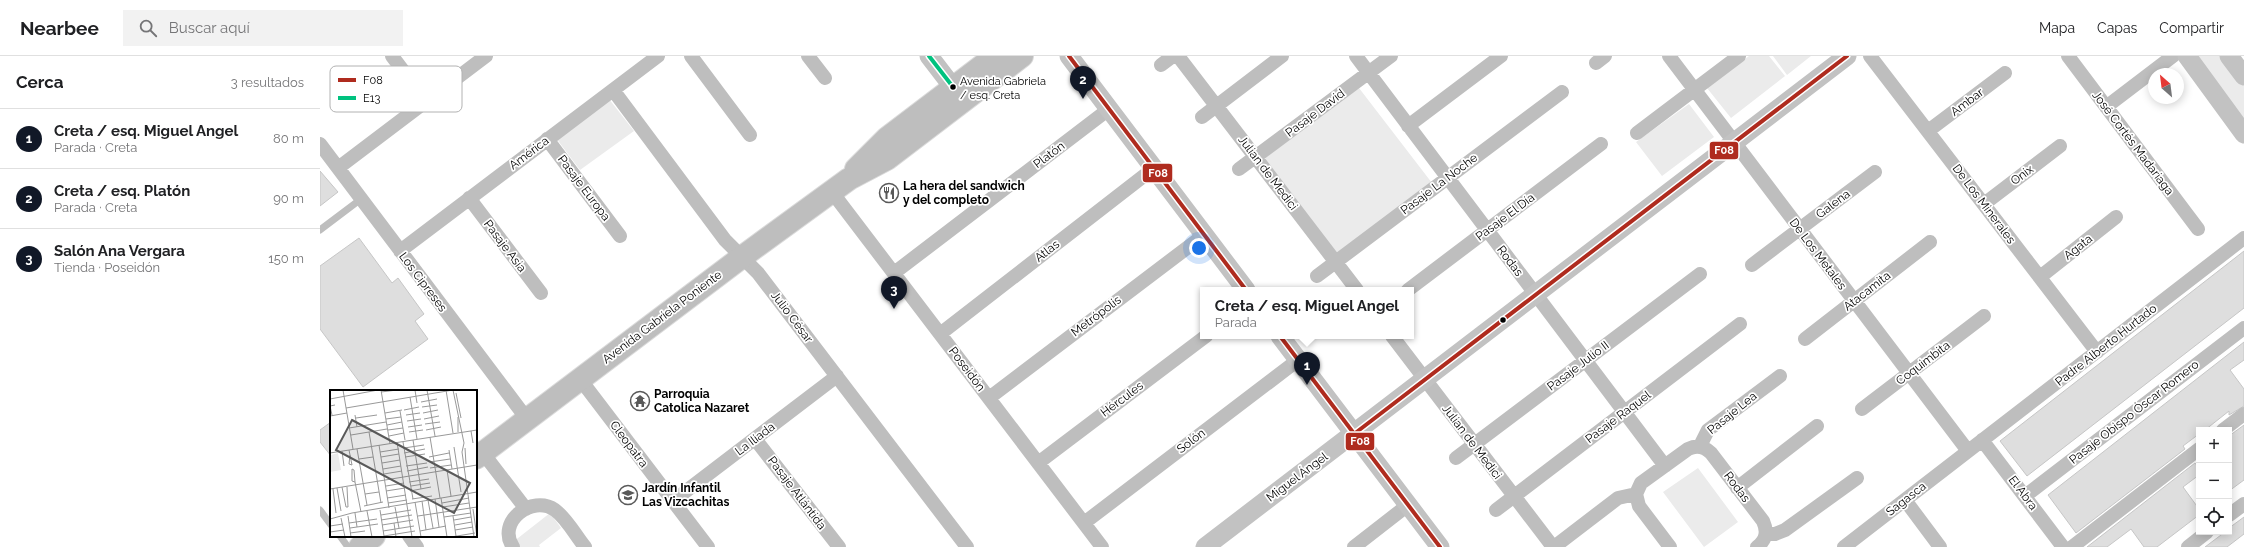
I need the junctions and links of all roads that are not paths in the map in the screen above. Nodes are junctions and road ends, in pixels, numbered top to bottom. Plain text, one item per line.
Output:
1 (392, 56) edge
2 (486, 56) edge
3 (658, 56) edge
4 (691, 56) edge
5 (808, 56) edge
6 (929, 56) edge
7 (995, 56) edge
8 (1022, 56) edge
9 (1069, 56) edge
10 (1173, 56) edge
11 (1178, 56) edge
12 (1282, 56) edge
13 (1356, 56) edge
14 (1391, 56) edge
15 (1502, 56) edge
16 (1669, 56) edge
17 (1739, 56) edge
18 (1847, 56) edge
19 (1870, 56) edge
20 (2068, 56) edge
21 (2173, 56) edge
22 (2186, 56) edge
23 (2229, 56) edge
24 (1161, 65) dead end
25 (400, 66) edge
26 (1368, 73) junction
27 (2005, 73) dead end
28 (462, 74) edge
29 (2243, 74) edge
30 (825, 78) dead end
31 (612, 90) junction
32 (1695, 90) junction
33 (1562, 92) dead end
34 (958, 94) junction
35 (1216, 106) junction
36 (2106, 107) junction
37 (1109, 109) junction
38 (412, 112) edge
39 (1202, 117) dead end
40 (1408, 126) junction
41 (1928, 131) junction
42 (1637, 133) dead end
43 (2244, 134) edge
44 (750, 135) dead end
45 (548, 139) junction
46 (1735, 143) junction
47 (320, 144) edge
48 (1601, 144) dead end
49 (2060, 146) dead end
50 (1256, 157) junction
51 (338, 168) junction
52 (1154, 168) junction
53 (1239, 169) dead end
54 (1875, 172) dead end
55 (1448, 178) junction
56 (832, 192) junction
57 (469, 198) junction
58 (361, 199) junction
59 (1984, 204) junction
60 (2116, 217) dead end
61 (1800, 229) junction
62 (2198, 229) dead end
63 (320, 230) edge
64 (1487, 230) junction
65 (1204, 235) junction
66 (620, 236) dead end
67 (2244, 238) edge
68 (1930, 242) dead end
69 (400, 251) junction
70 (742, 257) junction
71 (1336, 262) junction
72 (1752, 265) dead end
73 (894, 273) junction
74 (1700, 274) dead end
75 (1317, 276) dead end
76 (2040, 277) junction
77 (1244, 287) edge
78 (1355, 287) edge
79 (1412, 287) edge
80 (541, 293) dead end
81 (1536, 295) junction
82 (1854, 301) junction
83 (1984, 316) dead end
84 (1740, 324) dead end
85 (2244, 328) edge
86 (940, 334) junction
87 (1202, 339) edge
88 (1282, 339) edge
89 (1394, 339) edge
90 (1805, 339) dead end
91 (2097, 352) junction
92 (1298, 360) junction
93 (1585, 361) junction
94 (1909, 373) junction
95 (837, 376) junction
96 (1780, 376) dead end
97 (580, 379) junction
98 (1425, 379) junction
99 (989, 398) junction
100 (1862, 409) dead end
101 (1624, 412) junction
102 (2244, 414) edge
103 (528, 419) junction
104 (1817, 426) dead end
105 (2227, 427) edge
106 (1354, 434) junction
107 (755, 438) junction
108 (1982, 440) junction
109 (1474, 444) junction
110 (1700, 446) junction
111 (1968, 451) junction
112 (2196, 451) edge
113 (480, 455) edge
114 (1456, 458) dead end
115 (1038, 463) junction
116 (1665, 466) junction
117 (1856, 478) dead end
118 (1737, 488) junction
119 (1636, 494) junction
120 (2025, 496) junction
121 (1514, 497) junction
122 (1905, 500) junction
123 (673, 501) junction
124 (2244, 504) edge
125 (1408, 505) junction
126 (526, 509) junction
127 (320, 510) edge
128 (1496, 510) dead end
129 (2232, 513) edge
130 (1084, 523) junction
131 (330, 524) edge
132 (1766, 534) junction
133 (2203, 535) edge
134 (344, 537) edge
135 (409, 537) edge
136 (361, 542) edge
137 (1665, 545) edge
138 (417, 547) edge
139 (514, 547) edge
140 (585, 547) edge
141 (708, 547) edge
142 (838, 547) edge
143 (967, 547) edge
144 (1102, 547) edge
145 (1205, 547) edge
146 (1354, 547) edge
147 (1440, 547) edge
148 (1553, 547) edge
149 (1757, 547) edge
150 (1844, 547) edge
151 (1940, 547) edge
152 (2063, 547) edge
153 (2072, 547) edge
154 (2188, 547) edge

1 - 25 street
2 - 28 street
3 - 31 street, América
4 - 44 street
5 - 30 street
6 - 34 street
7 - 34 main road, Avenida Gabriela Poniente
8 - 34 main road, Avenida Gabriela Poniente
9 - 37 street
10 - 24 street
11 - 35 street, Julian de Medici
12 - 35 street
13 - 26 street, Rodas
14 - 26 street, Pasaje David
15 - 40 street
16 - 32 street, De Los Metales
17 - 32 street
18 - 46 street, Miguel Ángel
19 - 41 street, De Los Minerales
20 - 36 street, José Cortés Madariaga
21 - 36 street
22 - 43 street
23 - 29 street
26 - 40 street, Rodas
26 - 50 street, Pasaje David
27 - 41 street, Ambar
31 - 45 street, América
31 - 70 street, Julio César
32 - 42 street
32 - 46 street, De Los Metales
33 - 55 street, Pasaje La Noche
34 - 56 main road, Avenida Gabriela Poniente
35 - 39 street
35 - 50 street, Julian de Medici
36 - 62 street, José Cortés Madariaga
37 - 52 street
37 - 73 street, Platón
38 - 51 street
40 - 55 street, Rodas
41 - 59 street, De Los Minerales
45 - 57 street, América
45 - 66 street, Pasaje Europa
46 - 61 street, De Los Metales
46 - 81 street, Miguel Ángel
47 - 51 street, Los Cipreses
48 - 64 street, Pasaje El Día
49 - 59 street, Onix
50 - 53 street, Pasaje David
50 - 71 street, Julian de Medici
51 - 58 street, Los Cipreses
52 - 65 street
52 - 86 street, Atlas
54 - 61 street, Galena
55 - 64 street, Rodas
55 - 71 street, Pasaje La Noche
56 - 70 main road, Avenida Gabriela Poniente
56 - 73 street, Poseidón
57 - 69 street, América
57 - 80 street, Pasaje Asia
58 - 63 lane
58 - 69 street, Los Cipreses
59 - 76 street, De Los Minerales
60 - 76 street, Agata
61 - 72 street, Galena
61 - 82 street, De Los Metales
64 - 79 street, Pasaje El Día
64 - 81 street, Rodas
65 - 77 street
65 - 99 street, Metrópolis
67 - 91 street, Padre Alberto Hurtado
68 - 82 street, Atacamita
69 - 103 street, Los Cipreses
70 - 95 street, Julio César
70 - 97 main road, Avenida Gabriela Poniente
71 - 75 street, Pasaje La Noche
71 - 78 street, Julian de Medici
73 - 86 street, Poseidón
74 - 93 street, Pasaje Julio II
76 - 91 street, De Los Minerales
81 - 93 street, Rodas
81 - 98 street, Miguel Ángel
82 - 90 street, Atacamita
82 - 94 street, De Los Metales
83 - 94 street, Coquimbita
84 - 101 street, Pasaje Raquel
85 - 120 street, Pasaje Obispo Óscar Romero
86 - 99 street, Poseidón
87 - 115 street, Hércules
88 - 92 street
89 - 98 street, Julian de Medici
91 - 108 street, Padre Alberto Hurtado
92 - 106 street
92 - 130 street, Solón
93 - 101 street, Rodas
93 - 109 street, Pasaje Julio II
94 - 100 street, Coquimbita
94 - 111 street, De Los Metales
95 - 107 street, La Iliada
95 - 143 street, Julio César
96 - 110 street, Pasaje Lea
97 - 103 main road, Avenida Gabriela Poniente
97 - 123 street, Cleopatra
98 - 106 street, Miguel Ángel
98 - 109 street, Julian de Medici
99 - 115 street, Poseidón
101 - 116 street, Rodas
101 - 121 street, Pasaje Raquel
102 - 105 street
103 - 113 main road, Avenida Gabriela Poniente
104 - 118 street
106 - 125 street
106 - 145 street, Miguel Ángel
107 - 123 street, La Iliada
107 - 142 street, Pasaje Atlántida
108 - 111 street, Padre Alberto Hurtado
108 - 120 street, El Abra
109 - 114 street, Pasaje Julio II
109 - 121 street, Julian de Medici
110 - 116 street, Pasaje Lea
110 - 118 street, Rodas
111 - 122 street, Sagasca
112 - 153 street
113 - 126 street
115 - 130 street, Poseidón
116 - 119 street, Pasaje Lea
117 - 132 street
118 - 132 street, Rodas
119 - 137 street
119 - 148 street
120 - 152 street, El Abra
121 - 128 street, Pasaje Raquel
121 - 148 street, Julian de Medici
122 - 150 street, Sagasca
122 - 151 street
123 - 141 street, Cleopatra
124 - 129 street
125 - 146 street
125 - 147 street
126 - 139 street
126 - 140 street
127 - 131 lane
130 - 144 street, Poseidón
132 - 149 street
133 - 154 street
134 - 136 lane
135 - 138 street

